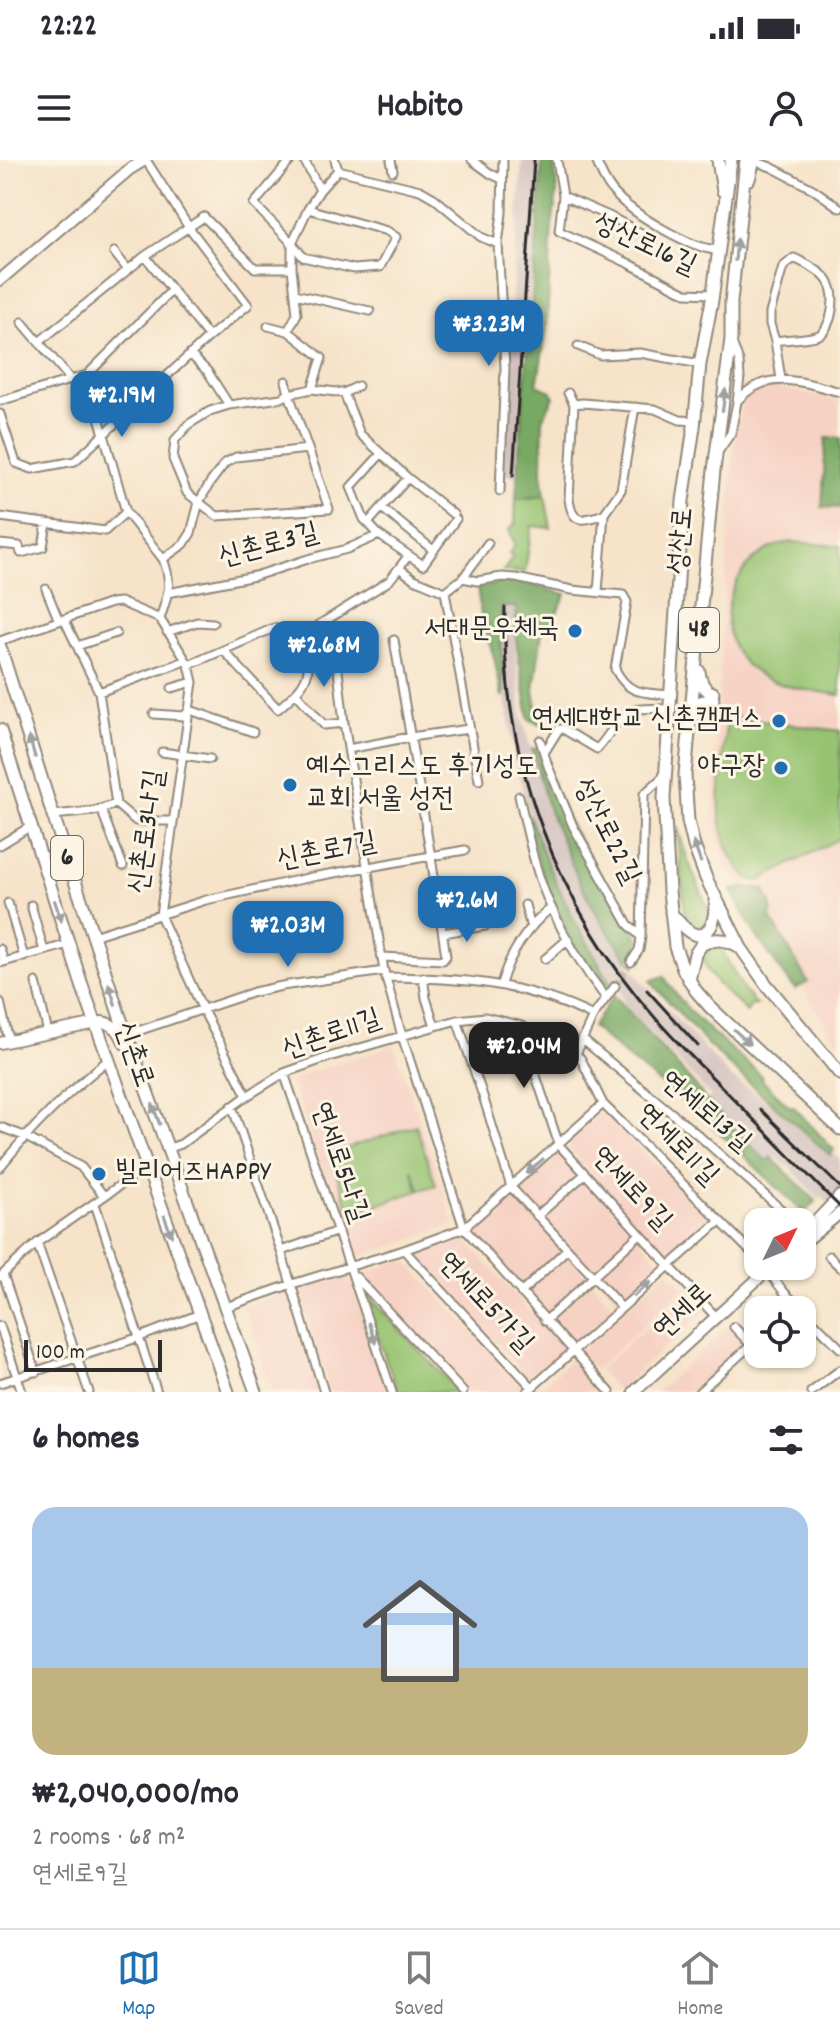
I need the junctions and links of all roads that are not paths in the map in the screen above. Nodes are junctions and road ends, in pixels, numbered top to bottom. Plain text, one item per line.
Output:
1 (145, 160) edge
2 (291, 160) edge
3 (304, 160) edge
4 (335, 160) edge
5 (391, 160) edge
6 (472, 160) edge
7 (503, 160) edge
8 (557, 160) edge
9 (596, 160) edge
10 (718, 160) edge
11 (731, 160) edge
12 (746, 160) edge
13 (754, 160) edge
14 (338, 170) junction
15 (393, 171) dead end
16 (502, 179) junction
17 (320, 190) junction
18 (563, 196) junction
19 (742, 198) junction
20 (724, 202) junction
21 (840, 208) edge
22 (308, 209) junction
23 (188, 226) junction
24 (643, 234) dead end
25 (292, 243) junction
26 (498, 244) junction
27 (717, 250) junction
28 (114, 252) dead end
29 (145, 256) junction
30 (292, 268) junction
31 (128, 270) junction
32 (0, 280) edge
33 (172, 290) junction
34 (295, 294) junction
35 (712, 294) junction
36 (370, 311) dead end
37 (22, 322) dead end
38 (268, 326) dead end
39 (288, 331) junction
40 (209, 337) junction
41 (731, 339) junction
42 (775, 341) junction
43 (39, 342) junction
44 (578, 346) dead end
45 (190, 354) junction
46 (700, 364) junction
47 (87, 375) junction
48 (781, 379) junction
49 (71, 380) junction
50 (286, 381) dead end
51 (358, 386) dead end
52 (312, 389) junction
53 (840, 392) edge
54 (344, 393) junction
55 (568, 393) dead end
56 (289, 394) junction
57 (0, 401) edge
58 (737, 402) junction
59 (574, 404) junction
60 (229, 405) junction
61 (635, 407) junction
62 (0, 414) edge
63 (695, 421) junction
64 (104, 432) junction
65 (308, 449) junction
66 (381, 454) junction
67 (716, 454) junction
68 (408, 478) junction
69 (500, 491) dead end
70 (199, 502) junction
71 (382, 508) junction
72 (126, 512) junction
73 (604, 514) junction
74 (0, 517) edge
75 (47, 523) junction
76 (368, 523) junction
77 (379, 535) junction
78 (488, 543) dead end
79 (0, 544) edge
80 (433, 550) junction
81 (408, 556) junction
82 (163, 559) junction
83 (399, 568) junction
84 (463, 578) junction
85 (46, 589) dead end
86 (445, 592) junction
87 (598, 592) junction
88 (168, 593) junction
89 (160, 619) junction
90 (62, 620) junction
91 (213, 623) dead end
92 (167, 632) junction
93 (116, 633) dead end
94 (394, 640) dead end
95 (0, 644) edge
96 (77, 646) junction
97 (224, 651) junction
98 (697, 655) junction
99 (187, 663) junction
100 (193, 682) junction
101 (172, 688) dead end
102 (99, 692) junction
103 (296, 693) junction
104 (670, 695) junction
105 (669, 709) junction
106 (190, 710) junction
107 (154, 714) dead end
108 (344, 723) junction
109 (469, 729) junction
110 (0, 730) edge
111 (253, 732) dead end
112 (410, 737) junction
113 (540, 740) dead end
114 (688, 746) junction
115 (348, 749) junction
116 (162, 752) dead end
117 (544, 754) junction
118 (183, 755) junction
119 (210, 759) dead end
120 (665, 775) junction
121 (479, 780) dead end
122 (519, 796) dead end
123 (116, 804) junction
124 (101, 809) junction
125 (53, 815) junction
126 (172, 821) junction
127 (31, 826) junction
128 (0, 845) edge
129 (465, 850) dead end
130 (431, 857) junction
131 (123, 866) dead end
132 (367, 867) junction
133 (717, 899) junction
134 (8, 903) dead end
135 (31, 905) dead end
136 (525, 905) dead end
137 (551, 908) junction
138 (671, 912) junction
139 (160, 915) junction
140 (485, 926) dead end
141 (531, 928) junction
142 (443, 933) junction
143 (93, 936) junction
144 (641, 937) junction
145 (568, 939) junction
146 (69, 944) junction
147 (741, 948) junction
148 (0, 949) edge
149 (44, 951) junction
150 (24, 957) junction
151 (382, 957) junction
152 (545, 959) dead end
153 (631, 962) tunnel mouth
154 (2, 963) edge
155 (385, 974) junction
156 (423, 977) junction
157 (689, 980) junction
158 (36, 982) dead end
159 (501, 984) junction
160 (615, 986) tunnel mouth
161 (606, 998) junction
162 (0, 1002) edge
163 (202, 1008) junction
164 (593, 1016) junction
165 (457, 1020) junction
166 (95, 1022) junction
167 (519, 1025) junction
168 (435, 1026) junction
169 (48, 1033) junction
170 (126, 1035) junction
171 (402, 1036) junction
172 (582, 1039) junction
173 (4, 1042) edge
174 (576, 1054) junction
175 (108, 1060) junction
176 (138, 1068) junction
177 (284, 1073) junction
178 (840, 1074) edge
179 (247, 1096) junction
180 (603, 1104) junction
181 (232, 1106) junction
182 (0, 1127) edge
183 (840, 1129) edge
184 (24, 1136) junction
185 (559, 1145) junction
186 (169, 1148) junction
187 (0, 1167) edge
188 (146, 1167) junction
189 (585, 1174) junction
190 (511, 1187) junction
191 (104, 1196) junction
192 (840, 1196) edge
193 (95, 1204) junction
194 (779, 1208) edge
195 (840, 1213) edge
196 (537, 1216) junction
197 (816, 1219) edge
198 (720, 1221) junction
199 (464, 1228) junction
200 (338, 1231) junction
201 (816, 1233) edge
202 (640, 1234) junction
203 (37, 1243) junction
204 (744, 1245) edge
205 (567, 1249) junction
206 (404, 1250) junction
207 (281, 1251) junction
208 (829, 1256) dead end
209 (669, 1265) junction
210 (840, 1267) edge
211 (351, 1270) junction
212 (1, 1275) edge
213 (593, 1278) junction
214 (756, 1280) edge
215 (777, 1280) edge
216 (292, 1284) junction
217 (521, 1293) junction
218 (226, 1307) junction
219 (621, 1307) junction
220 (200, 1314) junction
221 (716, 1317) junction
222 (545, 1321) junction
223 (0, 1326) edge
224 (734, 1327) dead end
225 (744, 1336) edge
226 (140, 1337) junction
227 (840, 1348) edge
228 (573, 1352) junction
229 (744, 1353) edge
230 (77, 1357) junction
231 (840, 1370) edge
232 (36, 1372) junction
233 (17, 1378) junction
234 (0, 1383) edge
235 (823, 1388) edge
236 (530, 1390) edge
237 (702, 1391) edge
238 (22, 1392) edge
239 (89, 1392) edge
240 (157, 1392) edge
241 (228, 1392) edge
242 (256, 1392) edge
243 (324, 1392) edge
244 (392, 1392) edge
245 (463, 1392) edge
246 (610, 1392) edge
247 (634, 1392) edge
248 (811, 1392) edge

1 - 23 street
1 - 32 street
2 - 25 street
3 - 17 street
4 - 14 street
5 - 15 street
6 - 16 street
7 - 16 street
8 - 18 street
9 - 27 street
10 - 20 main road
11 - 20 main road, 성산로 / 48
12 - 19 main road, 성산로 / 48
13 - 19 main road
13 - 21 street
14 - 17 street
14 - 26 street
16 - 26 street
17 - 22 street
18 - 24 street
18 - 35 street, 성산로16길
41 -> 19 main road, 성산로 / 48
20 - 27 main road, 성산로 / 48
22 - 25 street
22 - 25 street
23 - 29 street
23 - 30 street
23 - 40 street
25 - 30 street
26 - 69 street
27 - 35 main road, 성산로 / 48
28 - 31 street
29 - 31 street
29 - 33 street
30 - 34 street
31 - 43 street
33 - 40 street
33 - 47 street
34 - 36 street
34 - 39 street
35 - 46 main road, 성산로 / 48
37 - 43 street
38 - 39 street
39 - 52 street
40 - 45 street
41 - 58 street
67 -> 41 main road, 성산로 / 48
42 - 42 street
42 - 48 street
43 - 49 street
44 - 46 street
45 - 60 street
45 - 64 street
46 - 63 main road, 성산로 / 48
47 - 49 street
47 - 64 street
48 - 53 street
48 - 58 street
49 - 57 street
50 - 56 street
51 - 54 street
52 - 54 street
52 - 56 street
54 - 66 street
55 - 59 street
56 - 60 street
56 - 65 street
58 - 67 street
59 - 61 street
59 - 73 street
60 - 70 street
61 - 63 street
61 - 73 street
62 - 64 street
63 - 104 main road, 성산로 / 48
64 - 72 street
65 - 70 street
65 - 70 street
66 - 68 street
66 - 76 street
67 - 98 main road, 성산로 / 48
68 - 71 street
68 - 80 street
70 - 82 street
71 - 76 street
71 - 80 street
72 - 75 street
72 - 82 street
73 - 87 street
74 - 75 street
75 - 79 street
76 - 77 street
77 - 81 street
77 - 88 street, 신촌로3길
78 - 84 street
80 - 81 street
81 - 83 street
82 - 88 street
83 - 86 street
83 - 108 street
84 - 86 street
84 - 87 street
85 - 90 street
86 - 109 street
87 - 104 street
88 - 89 street
89 - 90 street
89 - 92 street, 신촌로3나길
90 - 95 street
90 - 96 street
91 - 92 street
92 - 99 street, 신촌로3나길
93 - 96 street
94 - 112 street
125 -> 95 main road, 신촌로 / 6
96 - 102 street
97 - 99 street
97 - 103 street
97 - 103 street
98 - 114 main road, 성산로 / 48
98 - 114 main road
99 - 100 street, 신촌로3나길
99 - 102 street
100 - 101 street
100 - 106 street, 신촌로3나길
102 - 123 street
103 - 108 street
104 - 105 main road, 성산로 / 48
105 - 117 street
105 - 120 main road, 성산로 / 48
106 - 107 street
106 - 111 street
106 - 118 street, 신촌로3나길
108 - 115 street
109 - 112 street
109 - 121 street
110 - 127 main road, 신촌로 / 6
112 - 115 street
112 - 130 street
113 - 117 street, 성산로22길
133 -> 114 main road, 성산로 / 48
115 - 132 street
116 - 118 street, 신촌로3나길
117 - 144 street, 성산로22길
118 - 119 street, 신촌로3나길
118 - 126 street, 신촌로3나길
120 - 138 main road, 성산로 / 48
120 - 144 street, 성산로22길
122 - 137 street
123 - 124 street
123 - 126 street
124 - 125 street
124 - 131 street
125 - 143 main road, 신촌로 / 6
126 - 139 street, 신촌로3나길
127 - 128 street
127 -> 146 main road, 신촌로 / 6
129 - 130 street, 신촌로7길
130 - 132 street, 신촌로7길
130 - 142 street
132 - 139 street, 신촌로7길
132 - 151 street
133 - 138 main road
133 - 147 main road, 성산로 / 48
134 - 150 street
135 - 149 street
136 - 141 street
137 - 141 street
137 - 145 street
138 - 157 main road, 성산로 / 48
139 - 143 street, 신촌로7길
139 - 163 street
140 - 142 street
141 - 159 street
142 - 151 street
170 -> 143 main road, 신촌로 / 6
144 - 153 street, 성산로22길
145 - 152 street
145 - 161 street
146 - 149 street
146 - 166 main road, 신촌로 / 6
147 - 157 main road
147 - 178 main road, 성산로
148 - 154 street
149 - 150 street
150 - 154 street
151 - 155 street
155 - 156 street
155 - 163 street
155 - 171 street
156 - 159 street
156 - 168 street
157 -> 183 main road, 성산로 / 48
158 - 169 street
159 - 164 street
160 - 161 street
161 - 164 street
162 - 173 street
163 - 170 street
163 - 179 street
164 - 172 street
165 - 167 street, 신촌로11길
165 - 168 street, 신촌로11길
165 - 190 street
166 - 169 street
166 - 175 main road, 신촌로 / 6
166 - 176 street
167 - 174 street, 신촌로11길
167 - 185 street, 연세로9길
168 - 171 street, 신촌로11길
169 - 173 street
170 - 176 main road, 신촌로 / 6
171 - 177 street, 신촌로11길
171 - 199 street
172 - 174 street
172 - 194 street, 연세로13길
174 - 180 street, 연세로11길
175 - 184 street
175 - 188 main road, 신촌로 / 6
186 -> 176 main road, 신촌로 / 6
177 - 179 street, 신촌로11길
177 - 200 street, 연세로5나길
179 - 181 street, 신촌로11길
180 - 185 street, 연세로9길
180 - 198 street, 연세로11길
181 - 186 street, 신촌로11길
181 - 207 street
182 - 184 street
184 - 187 street
184 - 191 street
185 - 189 street, 연세로9길
185 -> 190 street
186 - 218 main road, 신촌로 / 6
188 - 191 street
188 -> 220 main road, 신촌로 / 6
189 - 196 street
189 - 202 street, 연세로9길
190 - 196 street
190 - 199 street
191 - 193 street
192 - 197 street
193 - 203 street
193 - 226 street
195 - 201 street
196 - 205 street
198 - 204 street, 연세로11길
198 - 209 street, 연세로9길
199 - 206 street, 연세로5나길
199 - 217 street
200 - 207 street
200 - 211 street, 연세로5나길
202 - 209 street, 연세로9길
202 - 213 street
203 - 212 street
203 - 230 street
205 - 213 street
205 - 217 street
206 - 211 street, 연세로5나길
206 - 236 street, 연세로5가길
207 - 216 street
208 - 210 street
219 -> 209 street, 연세로5가길
209 - 221 street, 연세로9길
211 - 216 street
211 -> 244 street, 연세로5나길
211 - 245 street, 연세로5나길
212 - 232 street
213 - 219 street
213 - 222 street
214 - 221 street, 연세로
215 - 227 street
216 - 218 street
216 - 243 street
217 - 222 street
218 - 242 main road, 신촌로 / 6
219 - 228 street, 연세로5가길
220 - 226 street
220 - 241 main road, 신촌로 / 6
221 - 247 street, 연세로
222 - 228 street
223 - 233 street
224 - 225 street
226 - 230 street
226 - 240 street
228 - 236 street, 연세로5가길
228 - 246 street
229 - 237 street
230 - 232 street
230 - 239 street
231 - 235 street
232 - 233 street
233 - 234 street
233 - 238 street
235 - 248 street

